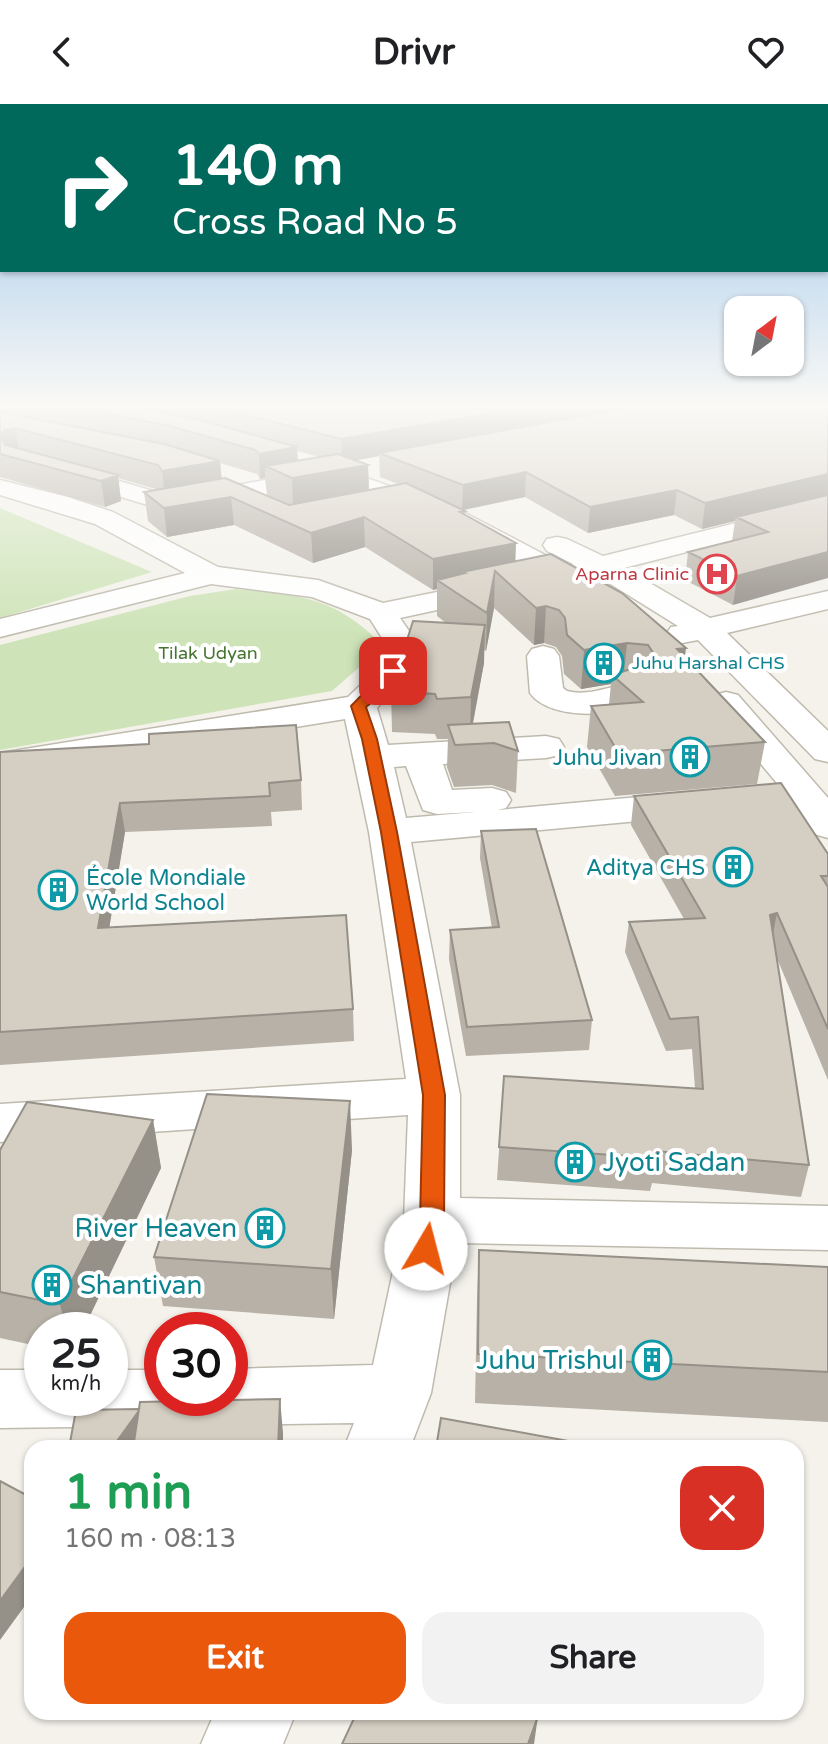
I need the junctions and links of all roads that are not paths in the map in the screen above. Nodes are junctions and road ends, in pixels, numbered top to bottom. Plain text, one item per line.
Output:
1 (97, 483) edge
2 (299, 483) edge
3 (336, 483) edge
4 (364, 483) edge
5 (0, 487) edge
6 (386, 492) junction
7 (151, 498) edge
8 (455, 500) junction
9 (828, 508) edge
10 (104, 518) junction
11 (519, 527) junction
12 (488, 536) junction
13 (600, 566) junction
14 (211, 575) junction
15 (564, 575) junction
16 (604, 600) edge
17 (828, 600) edge
18 (381, 613) junction
19 (0, 628) edge
20 (704, 628) junction
21 (543, 656) dead end
22 (677, 656) junction
23 (739, 662) junction
24 (628, 690) edge
25 (359, 706) junction
26 (546, 747) dead end
27 (828, 751) edge
28 (421, 754) junction
29 (373, 757) junction
30 (0, 764) edge
31 (806, 794) junction
32 (525, 800) dead end
33 (828, 826) edge
34 (389, 832) junction
35 (434, 1095) junction
36 (0, 1123) edge
37 (432, 1220) junction
38 (828, 1228) edge
39 (144, 1398) edge
40 (0, 1399) edge
41 (248, 1401) edge
42 (388, 1420) edge
43 (253, 1720) edge
44 (241, 1744) edge

1 - 7 street
2 - 10 street
3 - 6 street
4 - 6 street
5 - 10 street
6 - 8 street
6 - 8 street
6 - 12 street
8 - 11 street
9 - 13 street
10 - 14 street
11 - 12 street
11 - 13 street
12 - 15 street
13 - 15 street
13 - 20 street
14 - 18 street
14 - 19 street
15 - 16 street
15 - 18 street
17 - 20 street
18 - 25 street
20 - 22 street
20 - 23 street
21 - 24 street
22 - 23 street
22 - 31 street
23 - 27 street
25 - 29 street
25 - 30 street
26 - 28 street
28 - 29 street
28 - 32 street
29 - 34 street
31 - 33 street
31 - 34 street
34 - 35 street
35 - 36 street
35 - 37 street
37 - 38 street
37 - 42 street
39 - 40 street
41 - 42 street
43 - 44 street

